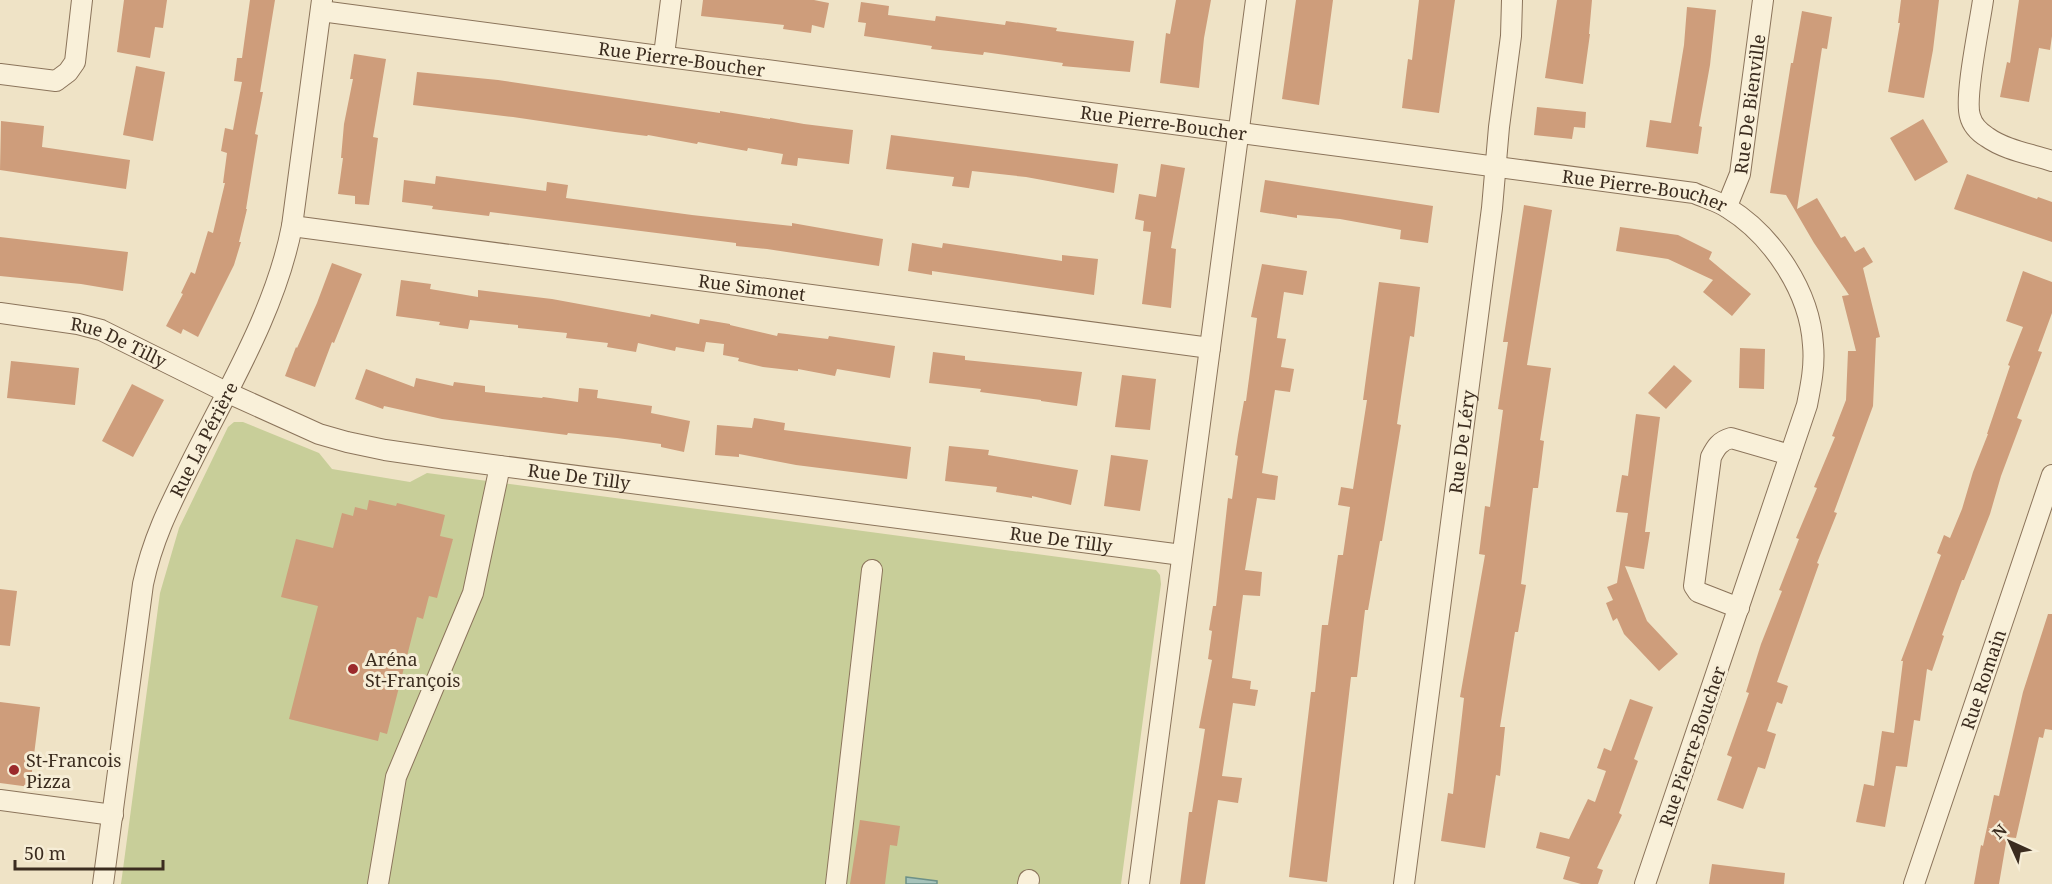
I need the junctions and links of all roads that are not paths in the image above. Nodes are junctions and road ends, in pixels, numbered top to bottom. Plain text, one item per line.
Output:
1 (82, 0) edge
2 (671, 0) edge
3 (1256, 0) edge
4 (1512, 0) edge
5 (1763, 0) edge
6 (1983, 0) edge
7 (322, 5) edge
8 (664, 56) junction
9 (0, 74) edge
10 (1239, 132) junction
11 (2052, 161) edge
12 (1496, 166) junction
13 (1727, 206) junction
14 (292, 226) junction
15 (0, 314) edge
16 (1210, 348) junction
17 (226, 392) junction
18 (1790, 455) junction
19 (500, 466) junction
20 (2052, 475) edge
21 (1182, 555) junction
22 (872, 570) dead end
23 (1739, 608) junction
24 (0, 800) edge
25 (113, 814) junction
26 (103, 884) edge
27 (378, 884) edge
28 (836, 884) edge
29 (1139, 884) edge
30 (1404, 884) edge
31 (1645, 884) edge
32 (1914, 884) edge

1 - 9 street
2 - 8 street
3 - 10 street
4 - 12 street, Rue De Léry
5 - 13 street, Rue De Bienville
6 - 11 street
7 - 8 street, Rue Pierre-Boucher
7 - 14 street, Rue La Périère
8 - 10 street, Rue Pierre-Boucher
10 - 12 street, Rue Pierre-Boucher
10 - 16 street
12 - 13 street, Rue Pierre-Boucher
12 - 30 street, Rue De Léry
13 - 18 street, Rue Pierre-Boucher
14 - 16 street, Rue Simonet
14 - 17 street, Rue La Périère
15 - 17 street, Rue De Tilly
16 - 21 street
17 - 19 street, Rue De Tilly
17 - 25 street, Rue La Périère
18 - 23 street, Rue Pierre-Boucher
18 - 23 street
19 - 21 street, Rue De Tilly
19 - 27 street
20 - 32 street, Rue Romain
21 - 29 street
22 - 28 street
23 - 31 street, Rue Pierre-Boucher
24 - 25 street
25 - 26 street, Rue La Périère

